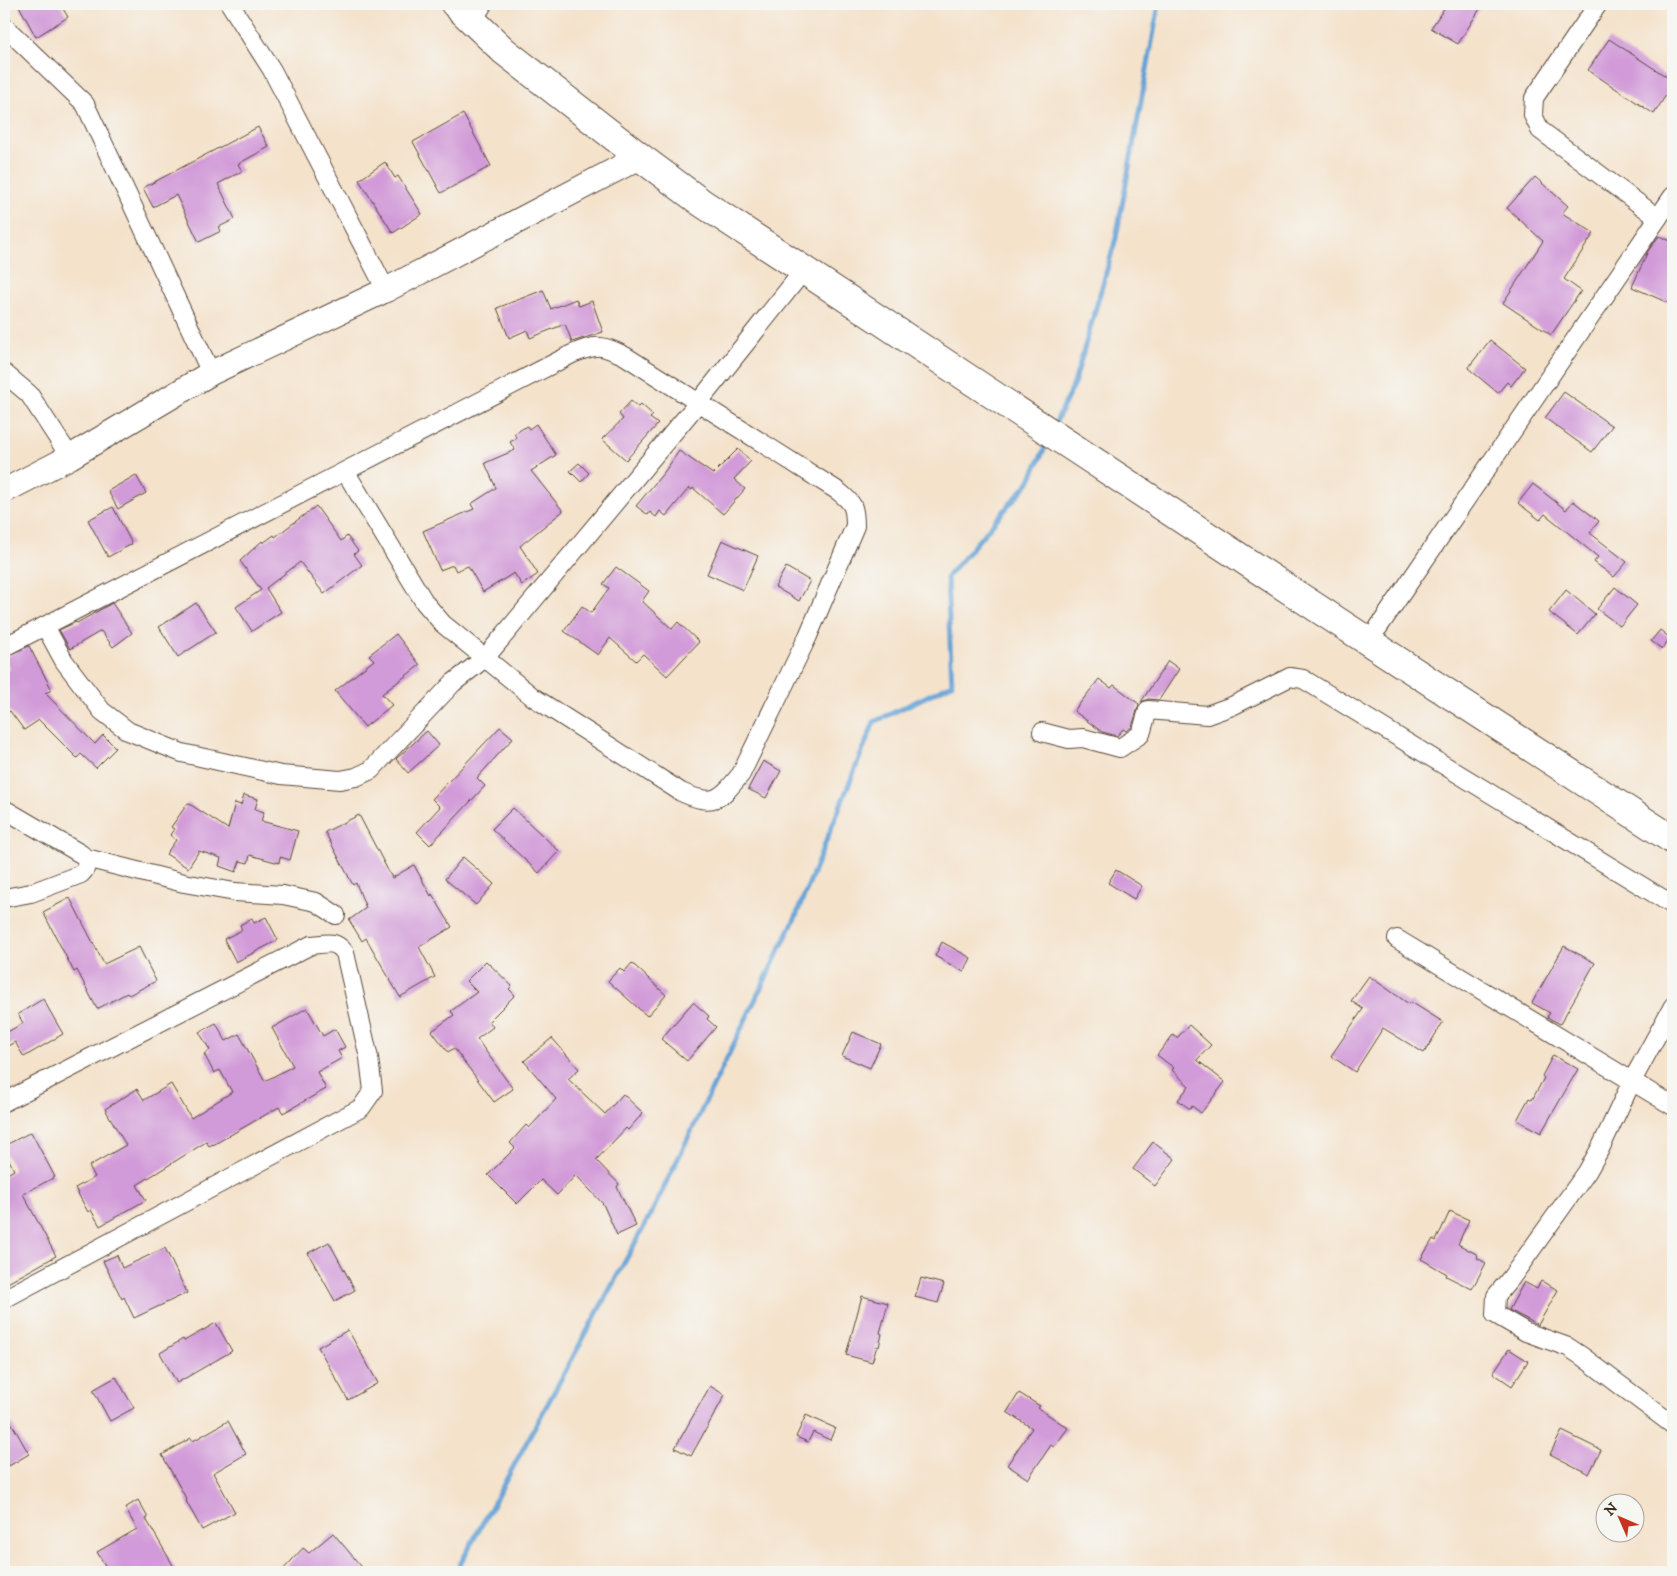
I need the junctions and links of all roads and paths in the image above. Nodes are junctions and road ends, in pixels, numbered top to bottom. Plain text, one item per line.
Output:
1 (230, 4) edge
2 (1598, 4) edge
3 (473, 5) edge
4 (4, 26) edge
5 (640, 157) junction
6 (1673, 196) edge
7 (1658, 218) junction
8 (804, 270) junction
9 (386, 290) junction
10 (4, 373) edge
11 (211, 373) junction
12 (698, 403) junction
13 (70, 457) junction
14 (345, 471) junction
15 (4, 491) edge
16 (45, 626) junction
17 (1378, 628) junction
18 (4, 647) edge
19 (485, 658) junction
20 (1042, 732) dead end
21 (4, 809) edge
22 (1673, 823) edge
23 (1673, 840) edge
24 (86, 858) junction
25 (4, 898) edge
26 (1673, 905) edge
27 (336, 915) dead end
28 (1397, 939) dead end
29 (1673, 1006) edge
30 (1632, 1081) junction
31 (4, 1102) edge
32 (1673, 1106) edge
33 (4, 1299) edge
34 (1673, 1425) edge

1 - 9 street
2 - 7 street
3 - 5 main road
3 - 17 main road
4 - 11 street
5 - 8 main road
5 - 9 street
6 - 7 street
7 - 17 street
8 - 12 street
8 - 23 main road
9 - 11 street
10 - 13 street
11 - 13 street
12 - 14 street
12 - 19 street
12 - 19 street
13 - 15 street
14 - 16 street
14 - 19 street
16 - 18 street
16 - 19 street
17 - 22 main road
20 - 26 street
21 - 24 street
24 - 25 street
24 - 27 street
28 - 30 street
29 - 30 street
30 - 32 street
30 - 34 street
31 - 33 street

